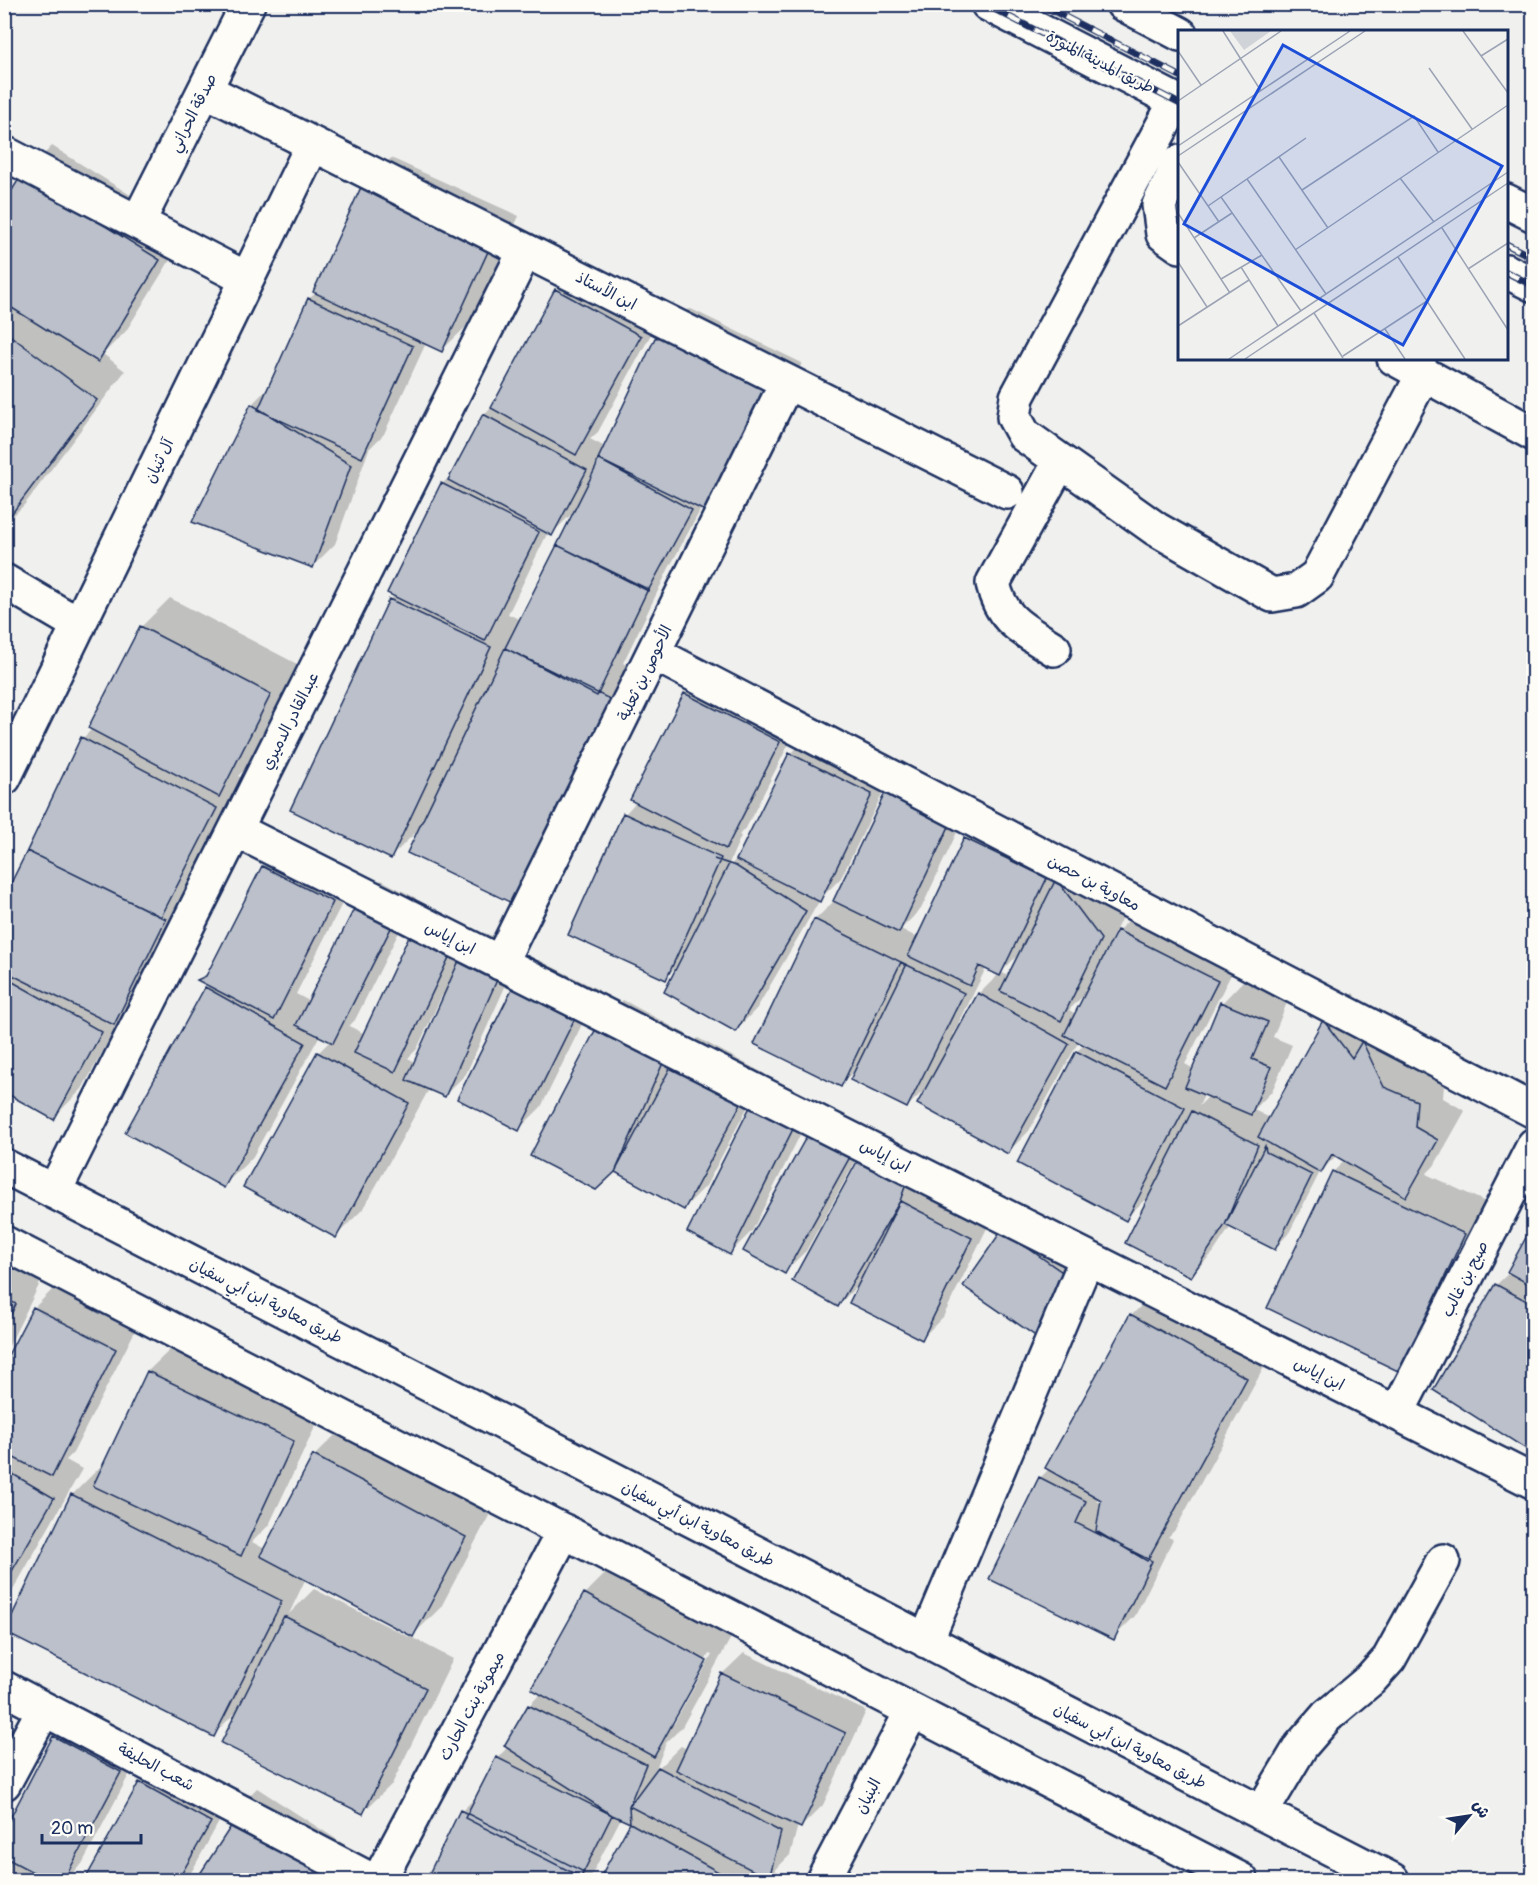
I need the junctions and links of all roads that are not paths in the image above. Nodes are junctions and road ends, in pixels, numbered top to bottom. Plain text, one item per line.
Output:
1 (248, 4) edge
2 (988, 4) edge
3 (1123, 4) edge
4 (1166, 20) edge
5 (205, 90) junction
6 (1178, 102) edge
7 (313, 144) junction
8 (4, 153) edge
9 (1178, 164) edge
10 (1508, 202) edge
11 (1533, 215) edge
12 (138, 222) junction
13 (1178, 245) edge
14 (525, 251) junction
15 (1508, 272) edge
16 (247, 279) junction
17 (1533, 285) edge
18 (1398, 360) edge
19 (1424, 373) junction
20 (787, 382) junction
21 (1533, 434) edge
22 (1060, 462) junction
23 (1007, 492) dead end
24 (4, 581) edge
25 (79, 625) junction
26 (1054, 649) dead end
27 (655, 654) junction
28 (4, 778) edge
29 (236, 830) junction
30 (500, 963) junction
31 (1533, 1112) edge
32 (1533, 1145) edge
33 (4, 1166) edge
34 (54, 1192) junction
35 (4, 1243) edge
36 (1088, 1257) junction
37 (1397, 1413) junction
38 (1533, 1482) edge
39 (564, 1531) junction
40 (1443, 1560) dead end
41 (926, 1641) junction
42 (4, 1688) edge
43 (44, 1709) junction
44 (912, 1711) junction
45 (4, 1783) edge
46 (1261, 1813) junction
47 (370, 1881) edge
48 (379, 1881) edge
49 (823, 1881) edge
50 (1241, 1881) edge
51 (1392, 1881) edge

1 - 5 street, صدقة الحراني
2 - 6 street, طريق المدينة المنورة
3 - 4 street
5 - 7 street, ابن الأستاذ
5 - 12 street, صدقة الحراني
6 - 22 street
7 - 14 street, ابن الأستاذ
7 - 16 street, آل ثنيان
8 - 12 street
9 - 13 street
10 - 11 street
12 - 16 street
14 - 20 street, ابن الأستاذ
14 - 29 street, عبدالقادر الدميري
15 - 17 street
16 - 25 street, آل ثنيان
18 - 19 street
19 - 21 street
19 - 22 street
20 - 23 street, ابن الأستاذ
20 - 27 street, الأحوص بن ثعلبة
22 - 26 street
24 - 25 street
25 - 28 street, آل ثنيان
27 - 30 street, الأحوص بن ثعلبة
27 - 31 street, معاوية بن حصن
29 - 30 street, ابن إياس
29 - 34 street, عبدالقادر الدميري
30 - 36 street, ابن إياس
32 - 37 street, صبح بن غالب
33 - 34 street, طريق معاوية ابن أبي سفيان
34 - 41 street, طريق معاوية ابن أبي سفيان
35 - 39 street
36 - 37 street, ابن إياس
36 - 41 street
37 - 38 street, ابن إياس
39 - 44 street
39 - 48 street, ميمونة بنت الحارث
40 - 46 street
41 - 46 street, طريق معاوية ابن أبي سفيان
42 - 43 street, شعب الحليفة
43 - 45 street
43 - 47 street, شعب الحليفة
44 - 49 street, البنيان
44 - 50 street
46 - 51 street, طريق معاوية ابن أبي سفيان

